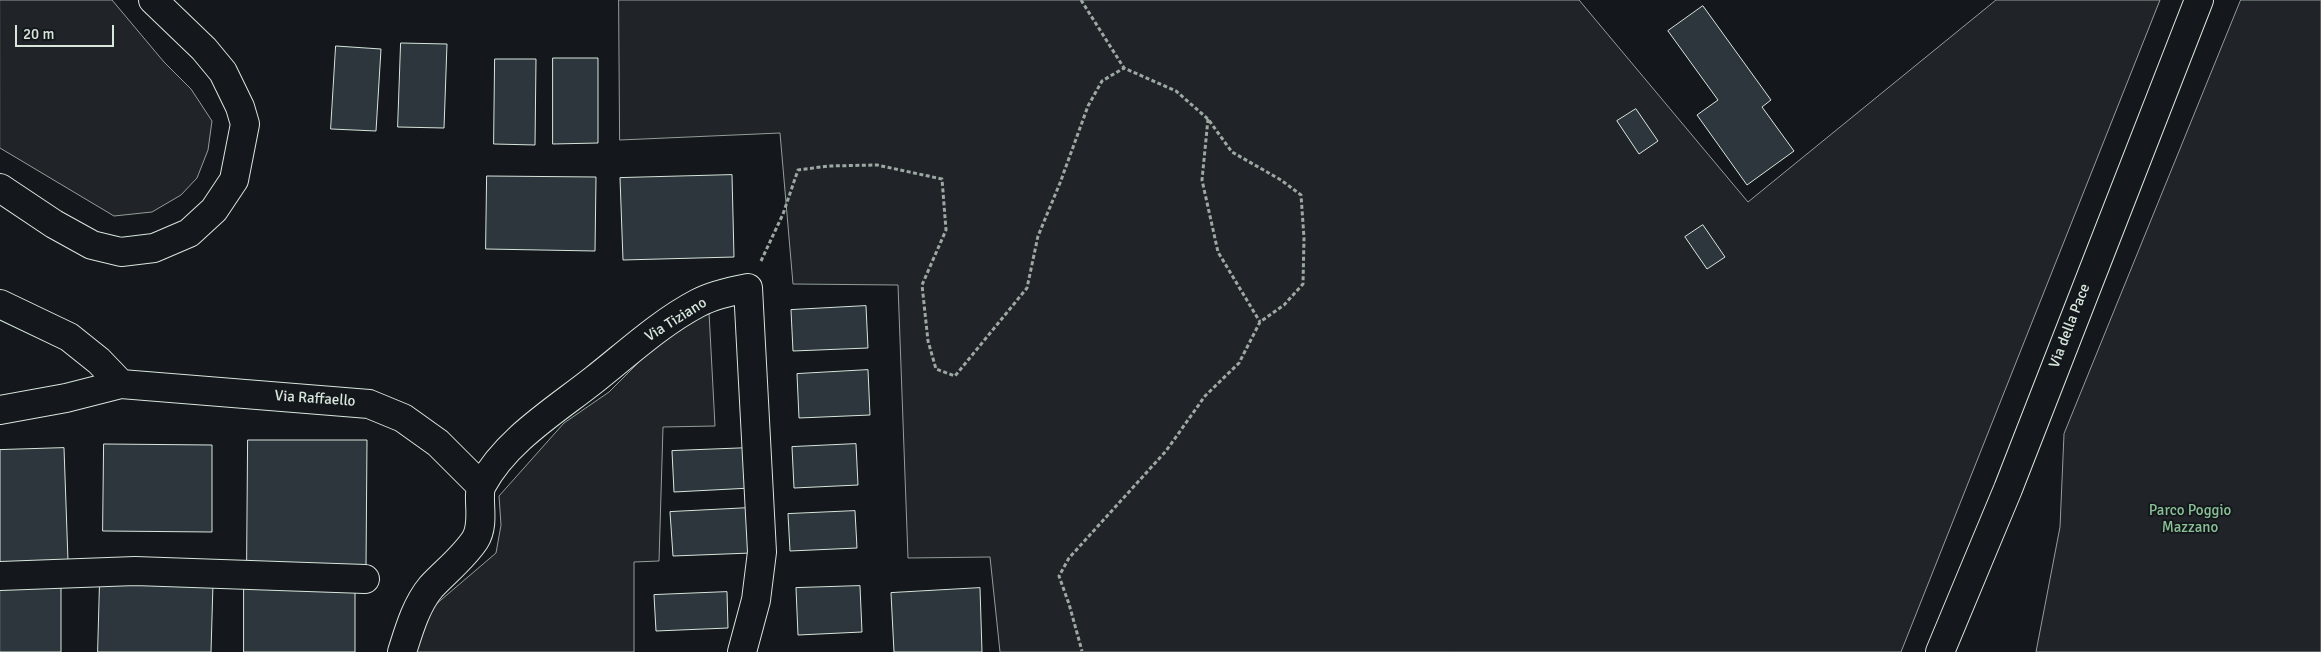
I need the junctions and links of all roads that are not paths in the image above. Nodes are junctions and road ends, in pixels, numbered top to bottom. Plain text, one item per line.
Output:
1 (153, 0) edge
2 (2199, 0) edge
3 (0, 188) edge
4 (0, 304) edge
5 (121, 384) junction
6 (0, 410) edge
7 (481, 486) junction
8 (0, 576) edge
9 (364, 579) dead end
10 (402, 652) edge
11 (742, 652) edge
12 (1940, 652) edge

1 - 3 street
2 - 12 street, Via della Pace
4 - 5 street
5 - 6 street, Via Raffaello
5 - 7 street, Via Raffaello
7 - 10 street
7 - 11 street, Via Tiziano
8 - 9 street

